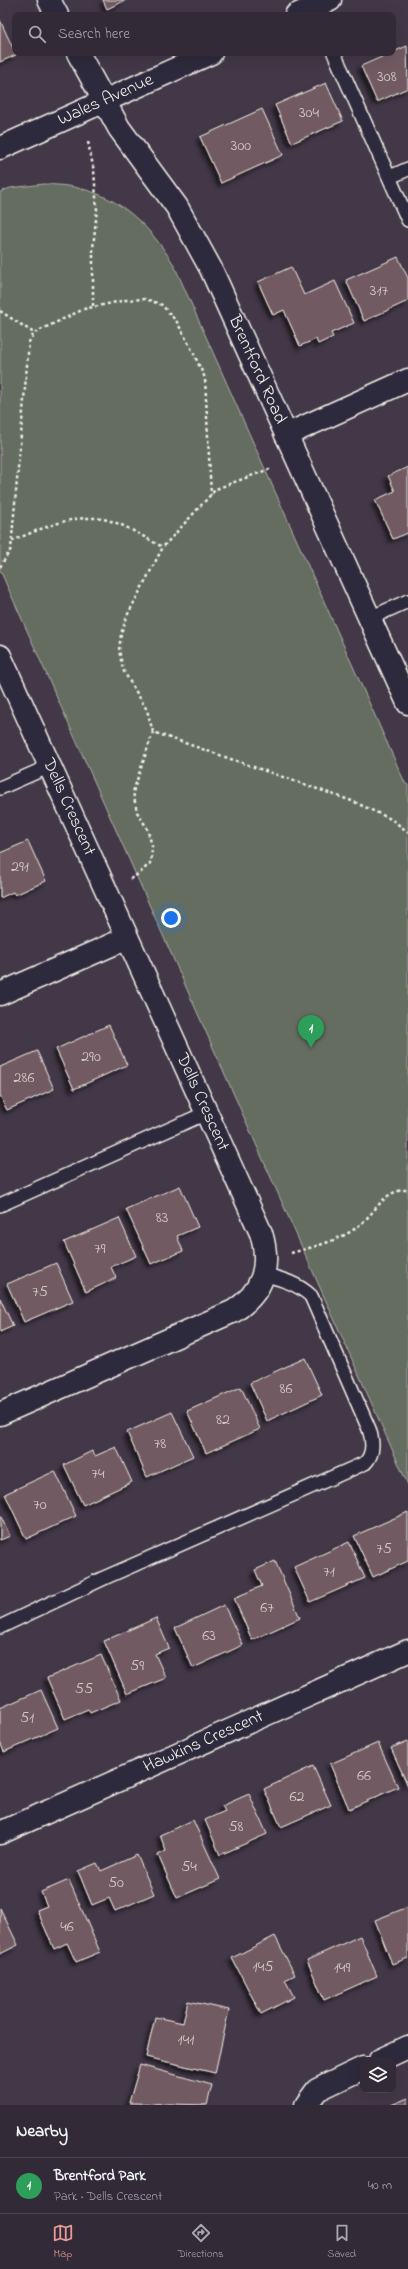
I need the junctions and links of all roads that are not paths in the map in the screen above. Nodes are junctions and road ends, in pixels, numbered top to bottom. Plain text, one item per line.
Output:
1 (49, 0) edge
2 (55, 12) edge
3 (80, 56) edge
4 (204, 56) edge
5 (335, 56) edge
6 (104, 101) junction
7 (0, 148) edge
8 (408, 169) edge
9 (390, 177) junction
10 (408, 220) edge
11 (408, 380) edge
12 (286, 435) junction
13 (408, 601) edge
14 (370, 618) junction
15 (0, 656) edge
16 (408, 703) edge
17 (50, 766) junction
18 (0, 788) edge
19 (127, 938) junction
20 (0, 994) edge
21 (206, 1113) junction
22 (0, 1205) edge
23 (265, 1266) junction
24 (0, 1414) edge
25 (0, 1627) edge
26 (408, 1651) edge
27 (0, 1833) edge
28 (408, 2048) edge
29 (387, 2057) edge
30 (360, 2069) edge
31 (306, 2105) edge

1 - 2 street
3 - 6 street, Brentford Road
4 - 6 street, Wales Avenue
5 - 9 lane
6 - 7 street, Wales Avenue
6 - 12 street, Brentford Road
8 - 9 lane
9 - 10 lane
11 - 12 street
12 - 14 street, Brentford Road
13 - 14 lane
14 - 16 street, Brentford Road
15 - 17 street, Dells Crescent
17 - 18 lane
17 - 19 street, Dells Crescent
19 - 20 street
19 - 21 street, Dells Crescent
21 - 22 lane
21 - 23 street, Dells Crescent
23 - 24 street
23 - 25 lane
26 - 27 street, Hawkins Crescent
28 - 29 street
30 - 31 street

